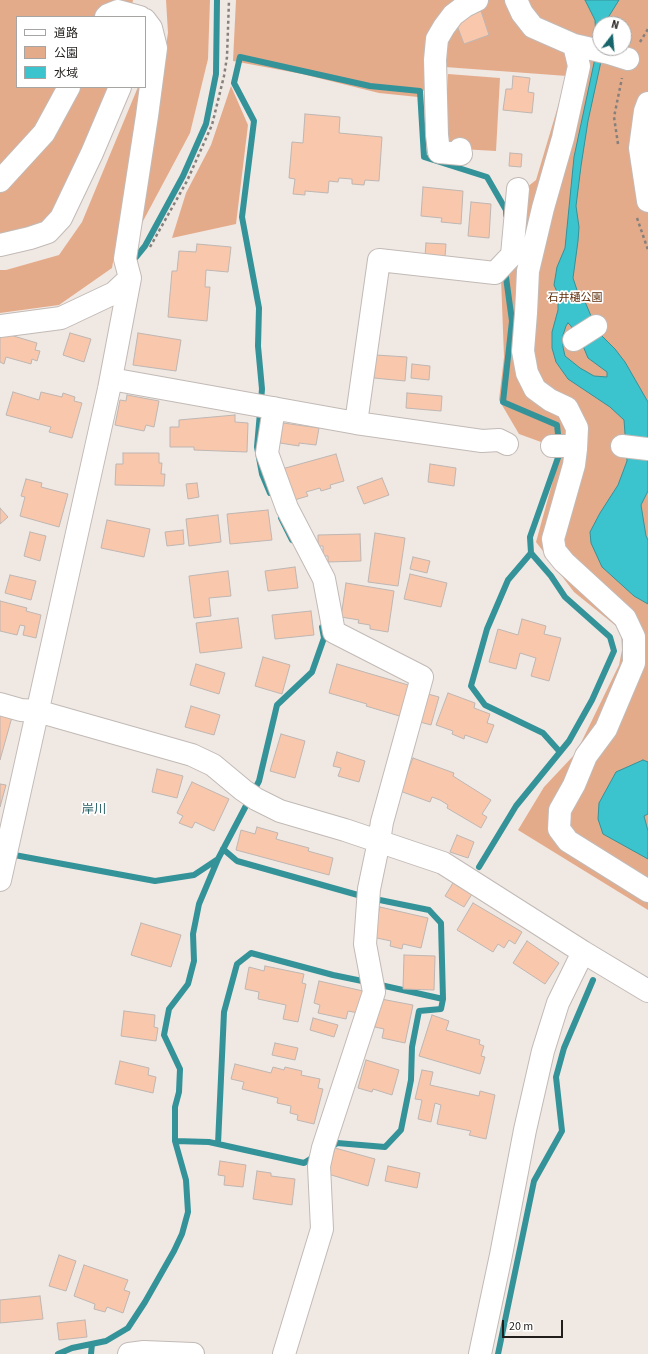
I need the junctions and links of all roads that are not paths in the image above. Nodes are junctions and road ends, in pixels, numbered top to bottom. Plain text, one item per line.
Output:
1 (145, 0) edge
2 (477, 0) edge
3 (516, 0) edge
4 (107, 16) edge
5 (136, 16) edge
6 (144, 16) edge
7 (146, 22) edge
8 (574, 45) junction
9 (628, 59) dead end
10 (68, 88) edge
11 (120, 88) edge
12 (648, 103) edge
13 (460, 149) dead end
14 (0, 181) edge
15 (518, 189) dead end
16 (648, 201) edge
17 (0, 245) edge
18 (128, 268) junction
19 (0, 326) edge
20 (596, 326) dead end
21 (574, 340) dead end
22 (111, 379) junction
23 (274, 408) junction
24 (356, 423) junction
25 (507, 444) dead end
26 (622, 446) dead end
27 (648, 448) edge
28 (0, 704) edge
29 (37, 711) junction
30 (379, 841) junction
31 (3, 863) edge
32 (648, 890) edge
33 (583, 952) junction
34 (648, 991) edge
35 (129, 1354) edge
36 (193, 1354) edge
37 (284, 1354) edge
38 (480, 1354) edge

1 - 6 street
2 - 13 street
3 - 8 street
4 - 5 street
7 - 18 street
8 - 9 street
8 - 32 street
10 - 14 street
11 - 17 street
12 - 16 street
15 - 24 street
18 - 19 street
18 - 22 street
20 - 21 street
22 - 23 street
22 - 29 street
23 - 24 street
23 - 30 street
24 - 25 street
26 - 27 street
28 - 29 street
29 - 30 street
29 - 31 street
30 - 33 street
30 - 37 street
33 - 34 street
33 - 38 street
35 - 36 street

